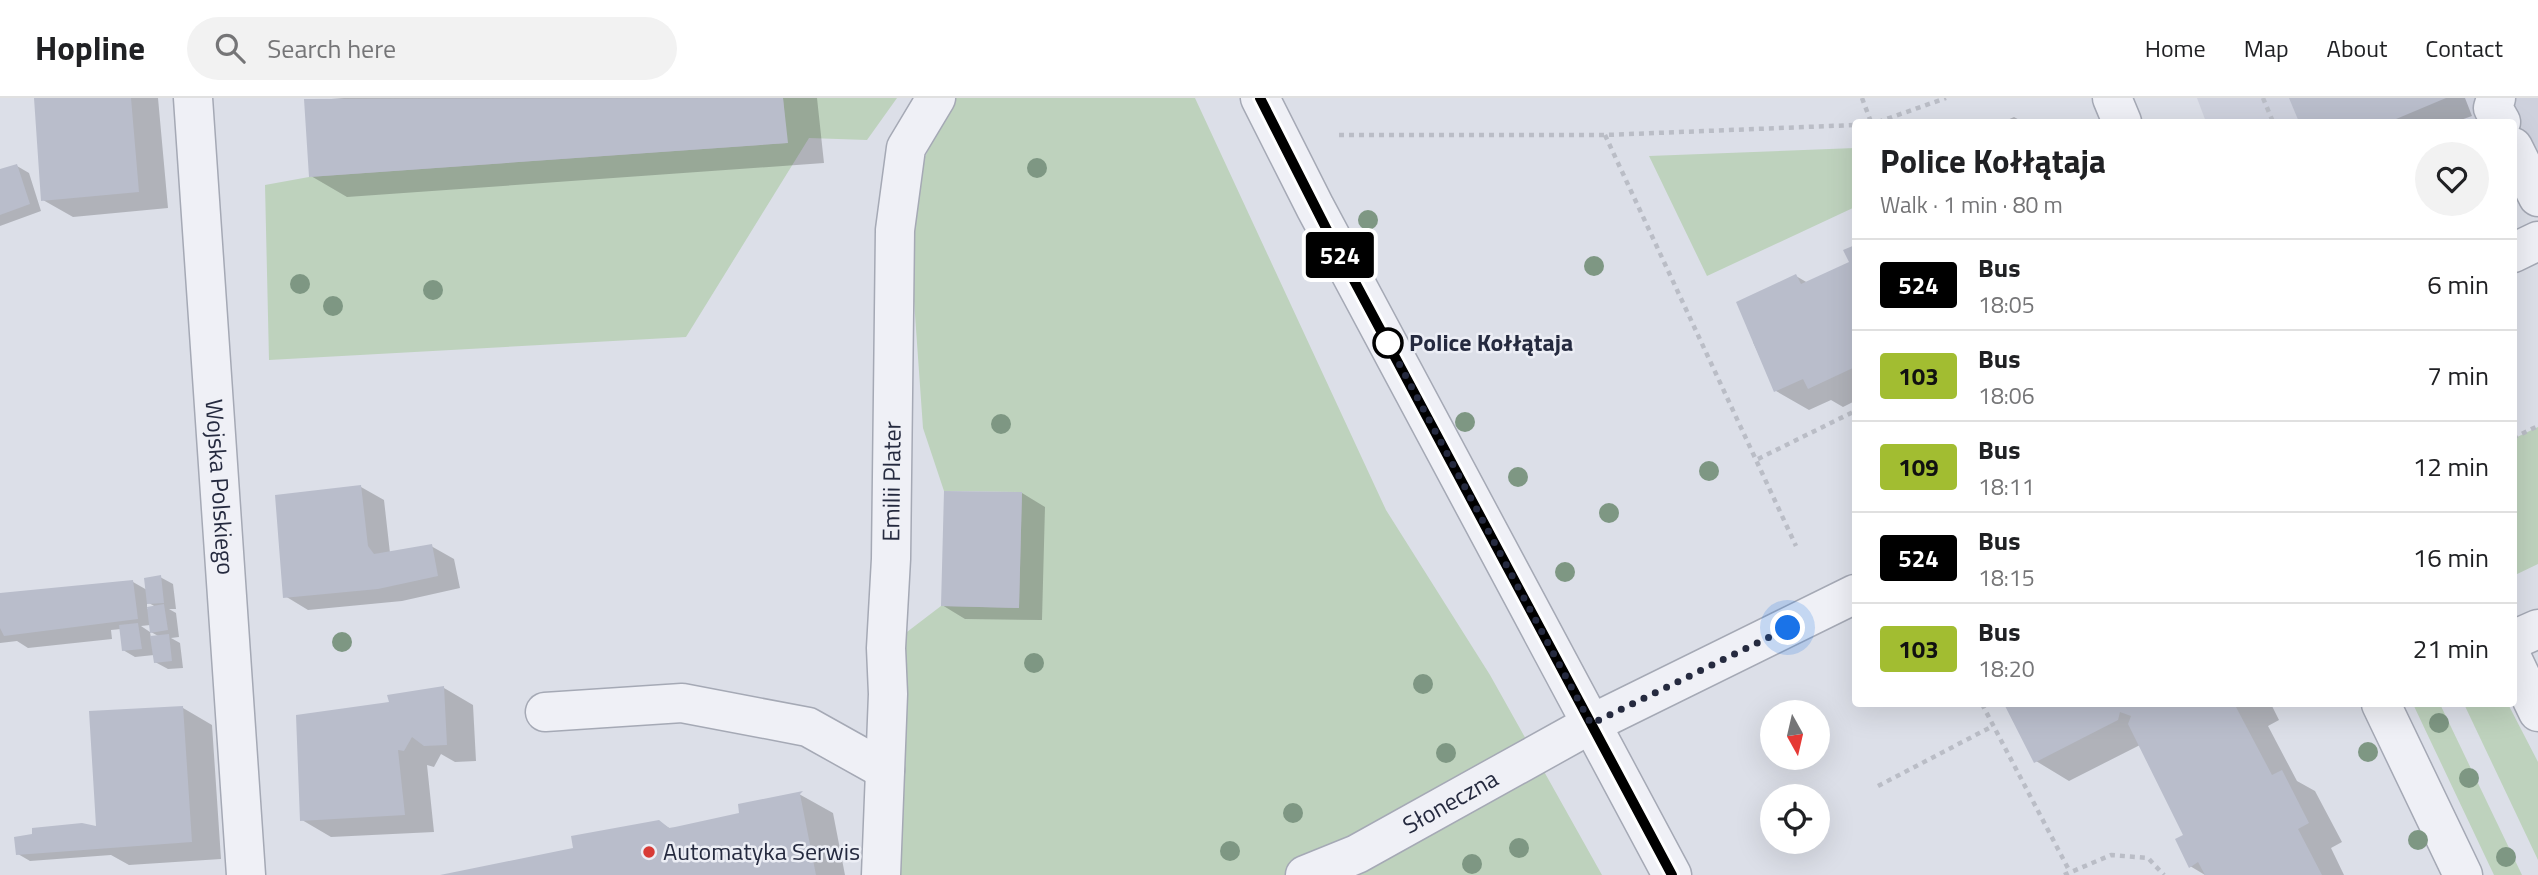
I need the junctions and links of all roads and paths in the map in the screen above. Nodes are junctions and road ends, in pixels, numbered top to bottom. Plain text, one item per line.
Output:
1 (193, 98) edge
2 (936, 98) edge
3 (1260, 98) edge
4 (1862, 98) edge
5 (1946, 98) edge
6 (2112, 98) edge
7 (2263, 98) edge
8 (2496, 98) edge
9 (1870, 119) edge
10 (1886, 119) edge
11 (2121, 119) edge
12 (2272, 119) edge
13 (2499, 119) edge
14 (1852, 125) edge
15 (1339, 135) dead end
16 (1605, 135) junction
17 (2517, 155) edge
18 (2538, 197) edge
19 (2538, 241) edge
20 (2517, 251) edge
21 (1852, 412) edge
22 (2538, 426) edge
23 (2517, 436) edge
24 (1758, 459) junction
25 (1796, 546) dead end
26 (1852, 595) edge
27 (2538, 629) edge
28 (2517, 638) edge
29 (2517, 668) edge
30 (1984, 707) edge
31 (2382, 707) edge
32 (545, 712) dead end
33 (2538, 712) edge
34 (1591, 724) junction
35 (1993, 726) junction
36 (885, 770) junction
37 (1878, 786) dead end
38 (2070, 872) junction
39 (246, 875) edge
40 (881, 875) edge
41 (1305, 875) edge
42 (1672, 875) edge
43 (2064, 875) edge
44 (2164, 875) edge
45 (2463, 875) edge

1 - 39 street, Wojska Polskiego
2 - 36 street, Emilii Plater
3 - 34 street
4 - 9 path
5 - 10 path
6 - 11 street
7 - 12 path
8 - 13 street
14 - 16 path
15 - 16 path
16 - 24 path
17 - 18 street
19 - 20 street
21 - 24 path
22 - 23 path
24 - 25 path
26 - 34 street, Słoneczna
27 - 28 street
29 - 33 street
30 - 35 path
31 - 45 street
32 - 36 street
34 - 41 street, Słoneczna
34 - 42 street
35 - 37 path
35 - 38 path
36 - 40 street, Emilii Plater
38 - 43 path
38 - 44 path

